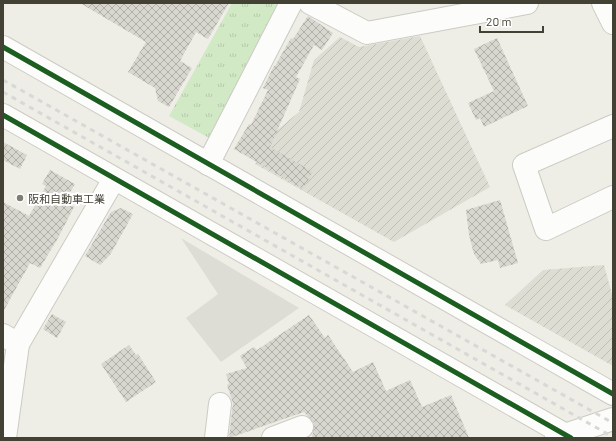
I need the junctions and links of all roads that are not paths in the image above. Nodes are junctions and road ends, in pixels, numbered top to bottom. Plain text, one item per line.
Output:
1 (291, 3) edge
2 (310, 3) edge
3 (526, 3) edge
4 (603, 3) edge
5 (613, 23) edge
6 (3, 47) edge
7 (3, 115) edge
8 (613, 126) edge
9 (208, 164) junction
10 (114, 179) junction
11 (613, 197) edge
12 (10, 339) edge
13 (613, 394) edge
14 (220, 404) dead end
15 (613, 419) edge
16 (302, 427) dead end
17 (564, 437) edge
18 (5, 438) edge
19 (216, 438) edge
20 (273, 438) edge

1 - 9 street
2 - 3 street
4 - 5 street
6 - 9 street
7 - 10 street
8 - 11 street
9 - 13 street
10 - 12 street
10 - 17 street
12 - 18 street
14 - 19 street
15 - 17 street
16 - 20 street

